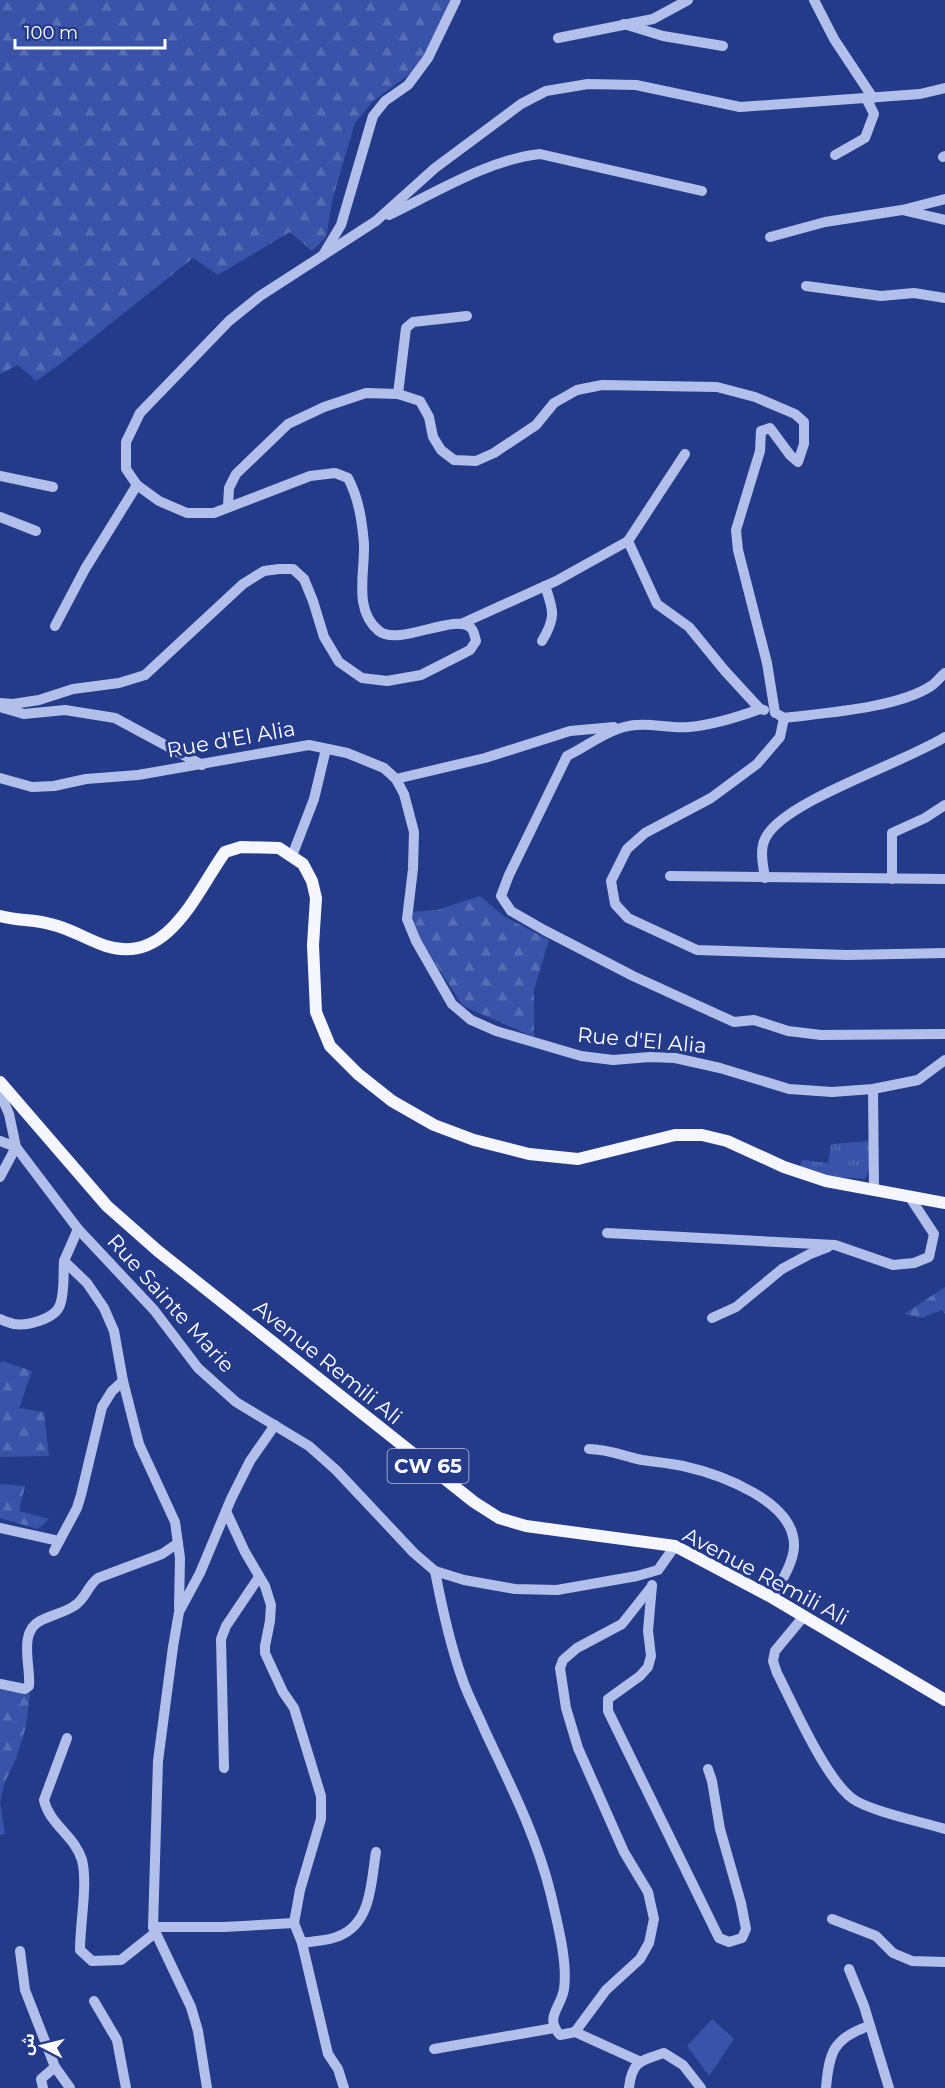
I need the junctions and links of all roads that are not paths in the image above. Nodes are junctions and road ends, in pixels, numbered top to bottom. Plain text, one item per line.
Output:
1 (456, 0) edge
2 (688, 0) edge
3 (814, 0) edge
4 (623, 24) junction
5 (558, 38) dead end
6 (723, 46) dead end
7 (945, 88) edge
8 (869, 98) junction
9 (835, 155) dead end
10 (702, 191) dead end
11 (945, 199) edge
12 (902, 210) junction
13 (945, 220) edge
14 (376, 221) junction
15 (770, 237) dead end
16 (321, 258) junction
17 (806, 286) dead end
18 (945, 298) edge
19 (467, 316) dead end
20 (398, 394) junction
21 (685, 454) dead end
22 (0, 476) edge
23 (137, 485) junction
24 (53, 487) dead end
25 (228, 506) junction
26 (0, 517) edge
27 (36, 531) dead end
28 (628, 541) junction
29 (546, 586) junction
30 (461, 624) junction
31 (55, 626) dead end
32 (542, 641) dead end
33 (945, 673) edge
34 (0, 705) edge
35 (760, 709) junction
36 (780, 716) junction
37 (626, 726) junction
38 (945, 737) edge
39 (326, 749) junction
40 (202, 765) junction
41 (0, 778) edge
42 (396, 779) junction
43 (945, 805) edge
44 (292, 856) junction
45 (670, 876) dead end
46 (765, 878) junction
47 (892, 879) junction
48 (945, 879) edge
49 (0, 916) edge
50 (945, 953) edge
51 (945, 1034) edge
52 (945, 1059) edge
53 (0, 1082) edge
54 (873, 1089) junction
55 (0, 1093) edge
56 (0, 1141) edge
57 (16, 1148) junction
58 (0, 1177) edge
59 (874, 1188) junction
60 (909, 1196) junction
61 (945, 1203) edge
62 (78, 1228) junction
63 (607, 1233) dead end
64 (835, 1245) junction
65 (64, 1261) junction
66 (712, 1318) dead end
67 (0, 1319) edge
68 (123, 1381) junction
69 (275, 1425) junction
70 (589, 1449) dead end
71 (226, 1511) junction
72 (0, 1528) edge
73 (178, 1543) junction
74 (675, 1546) junction
75 (658, 1570) junction
76 (435, 1571) junction
77 (259, 1576) junction
78 (652, 1585) junction
79 (773, 1598) junction
80 (179, 1612) junction
81 (804, 1616) junction
82 (0, 1684) edge
83 (945, 1700) edge
84 (67, 1738) dead end
85 (224, 1768) dead end
86 (708, 1769) dead end
87 (945, 1829) edge
88 (376, 1852) dead end
89 (832, 1919) dead end
90 (294, 1923) junction
91 (154, 1930) junction
92 (302, 1943) junction
93 (20, 1951) dead end
94 (945, 1962) edge
95 (849, 1969) dead end
96 (94, 2001) dead end
97 (869, 2026) junction
98 (554, 2028) junction
99 (575, 2032) junction
100 (434, 2049) dead end
101 (639, 2061) junction
102 (55, 2067) junction
103 (43, 2088) edge
104 (70, 2088) edge
105 (126, 2088) edge
106 (207, 2088) edge
107 (344, 2088) edge
108 (629, 2088) edge
109 (701, 2088) edge
110 (826, 2088) edge
111 (889, 2088) edge

1 - 16 street
2 - 4 street
3 - 8 street
4 - 5 street
4 - 6 street
7 - 8 street
8 - 9 street
8 - 14 street
10 - 14 street
11 - 12 street
12 - 13 street
12 - 15 street
14 - 16 street
16 - 23 street
17 - 18 street
19 - 20 street
20 - 25 street
20 - 36 street
21 - 28 street
22 - 24 street
23 - 25 street
23 - 31 street
25 - 30 street
26 - 27 street
28 - 29 street
28 - 35 street
29 - 30 street
29 - 32 street
30 - 34 street
33 - 36 street
34 - 40 street
35 - 36 street
35 - 37 street
36 - 50 street
37 - 42 street
37 - 51 street
38 - 46 street
39 - 40 street, Rue d'El Alia
39 - 42 street, Rue d'El Alia
39 - 44 street
40 - 41 street, Rue d'El Alia
42 - 54 street, Rue d'El Alia
43 - 47 street
44 - 49 main road
44 - 59 main road
45 - 46 street
46 - 47 street
47 - 48 street
52 - 54 street, Rue d'El Alia
53 - 74 main road, Avenue Remili Ali / CW 65
54 - 59 street
55 - 57 street, Rue Sainte Marie
56 - 57 street
57 - 58 street
57 - 62 street, Rue Sainte Marie
59 - 60 main road
60 - 61 main road
60 - 64 street
62 - 65 street
62 - 69 street, Rue Sainte Marie
63 - 64 street
64 - 66 street
65 - 67 street
65 - 68 street
68 - 72 street
68 - 73 street
69 - 71 street
69 - 76 street, Rue Sainte Marie
70 - 79 street
71 - 77 street
71 - 80 street
73 - 80 street
73 - 82 street
74 - 75 street
74 - 79 main road, Avenue Remili Ali / CW 65
75 - 76 street, Rue Sainte Marie
75 - 78 street
76 - 98 street
77 - 85 street
77 - 90 street
78 - 86 street
78 - 99 street
79 - 81 main road, Avenue Remili Ali / CW 65
80 - 91 street
81 - 83 main road, Avenue Remili Ali / CW 65
81 - 87 street
84 - 91 street
88 - 92 street
89 - 94 street
90 - 91 street
90 - 92 street
91 - 106 street
92 - 107 street
93 - 102 street
95 - 97 street
96 - 105 street
97 - 110 street
97 - 111 street
98 - 99 street
98 - 100 street
99 - 101 street
101 - 108 street
101 - 109 street
102 - 103 street
102 - 104 street

